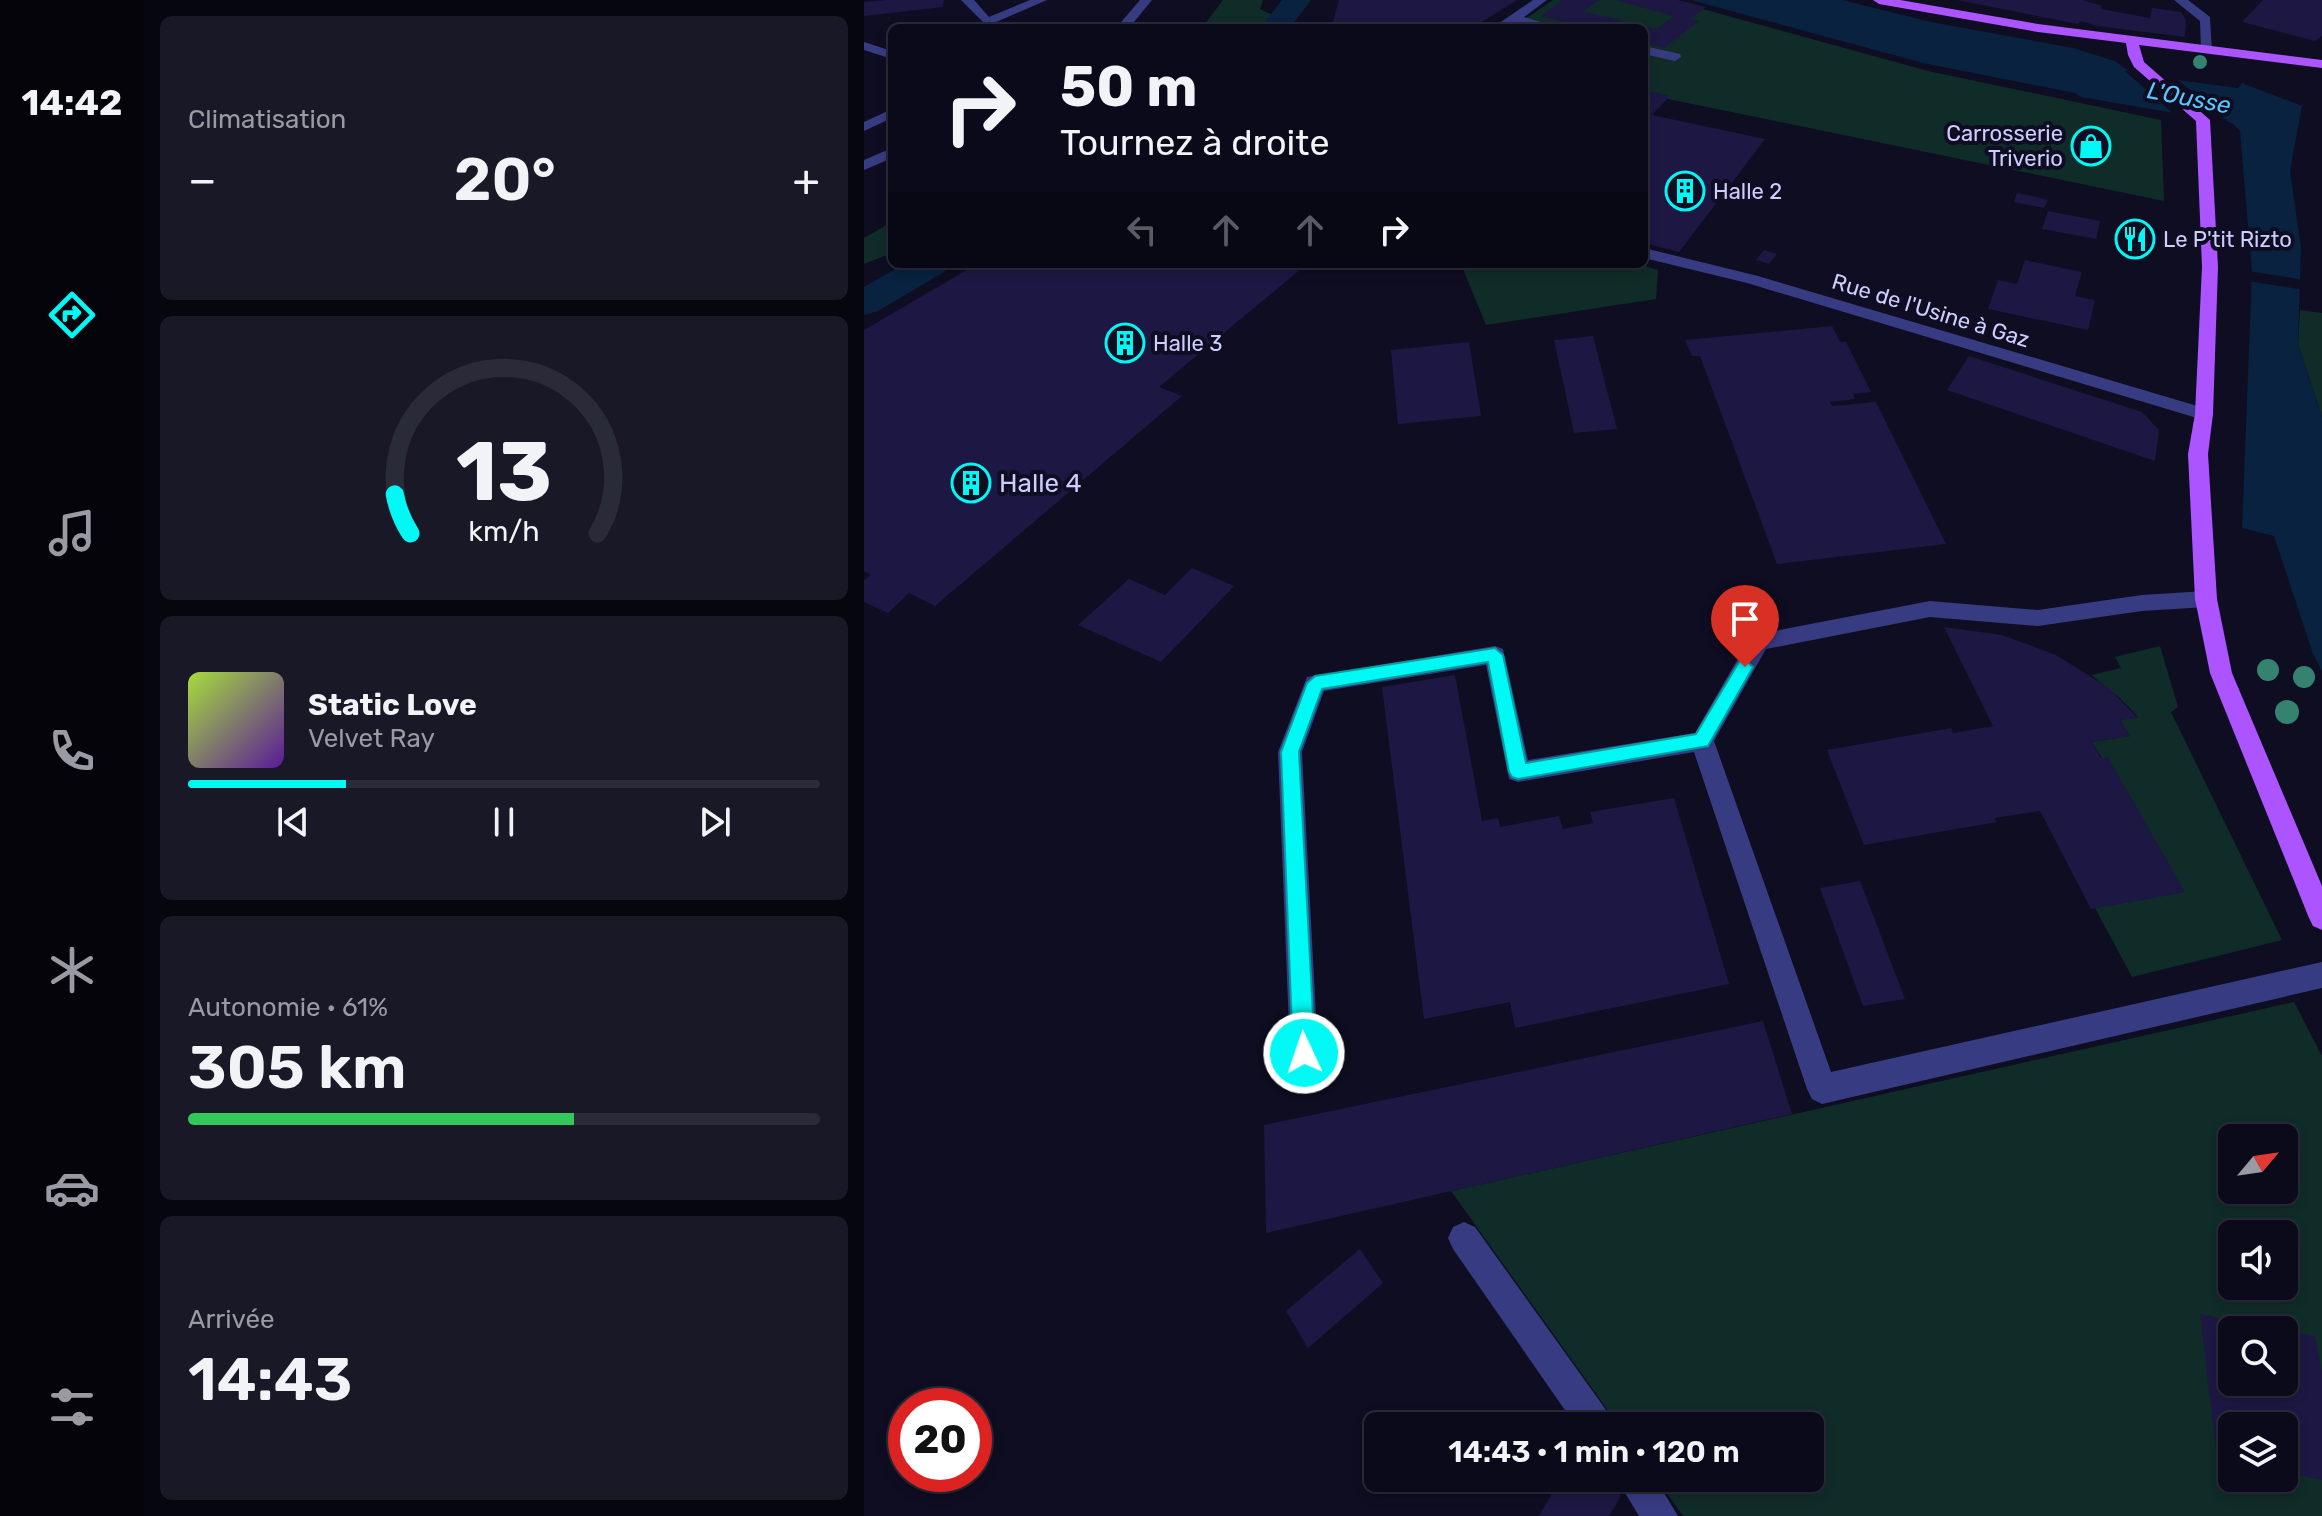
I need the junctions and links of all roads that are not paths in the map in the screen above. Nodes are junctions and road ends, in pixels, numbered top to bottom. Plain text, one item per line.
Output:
1 (967, 0) edge
2 (1041, 0) edge
3 (1146, 0) edge
4 (1541, 0) edge
5 (1879, 0) edge
6 (2180, 0) edge
7 (1907, 3) edge
8 (1514, 18) junction
9 (1125, 24) edge
10 (1504, 24) edge
11 (1539, 24) edge
12 (2132, 41) junction
13 (864, 46) edge
14 (2207, 49) junction
15 (1648, 51) edge
16 (888, 54) edge
17 (1675, 57) dead end
18 (2322, 64) edge
19 (888, 115) edge
20 (864, 127) edge
21 (888, 154) edge
22 (864, 166) edge
23 (1648, 254) edge
24 (2204, 414) junction
25 (2206, 599) junction
26 (1702, 741) junction
27 (2322, 918) edge
28 (2322, 975) edge
29 (1304, 1053) dead end
30 (1464, 1238) dead end
31 (1587, 1412) edge
32 (1644, 1492) edge
33 (1660, 1516) edge

1 - 2 street
3 - 9 street
4 - 8 street
5 - 7 main road
6 - 14 street
7 - 12 main road
8 - 10 street
8 - 11 street
12 - 14 main road
12 - 24 main road
13 - 16 street
14 - 18 main road
15 - 17 street
19 - 20 street
21 - 22 street
23 - 24 street, Rue de l'Usine à Gaz
24 - 25 main road
25 - 26 street
25 - 27 main road
26 - 28 street
26 - 29 street
30 - 31 street
32 - 33 street

